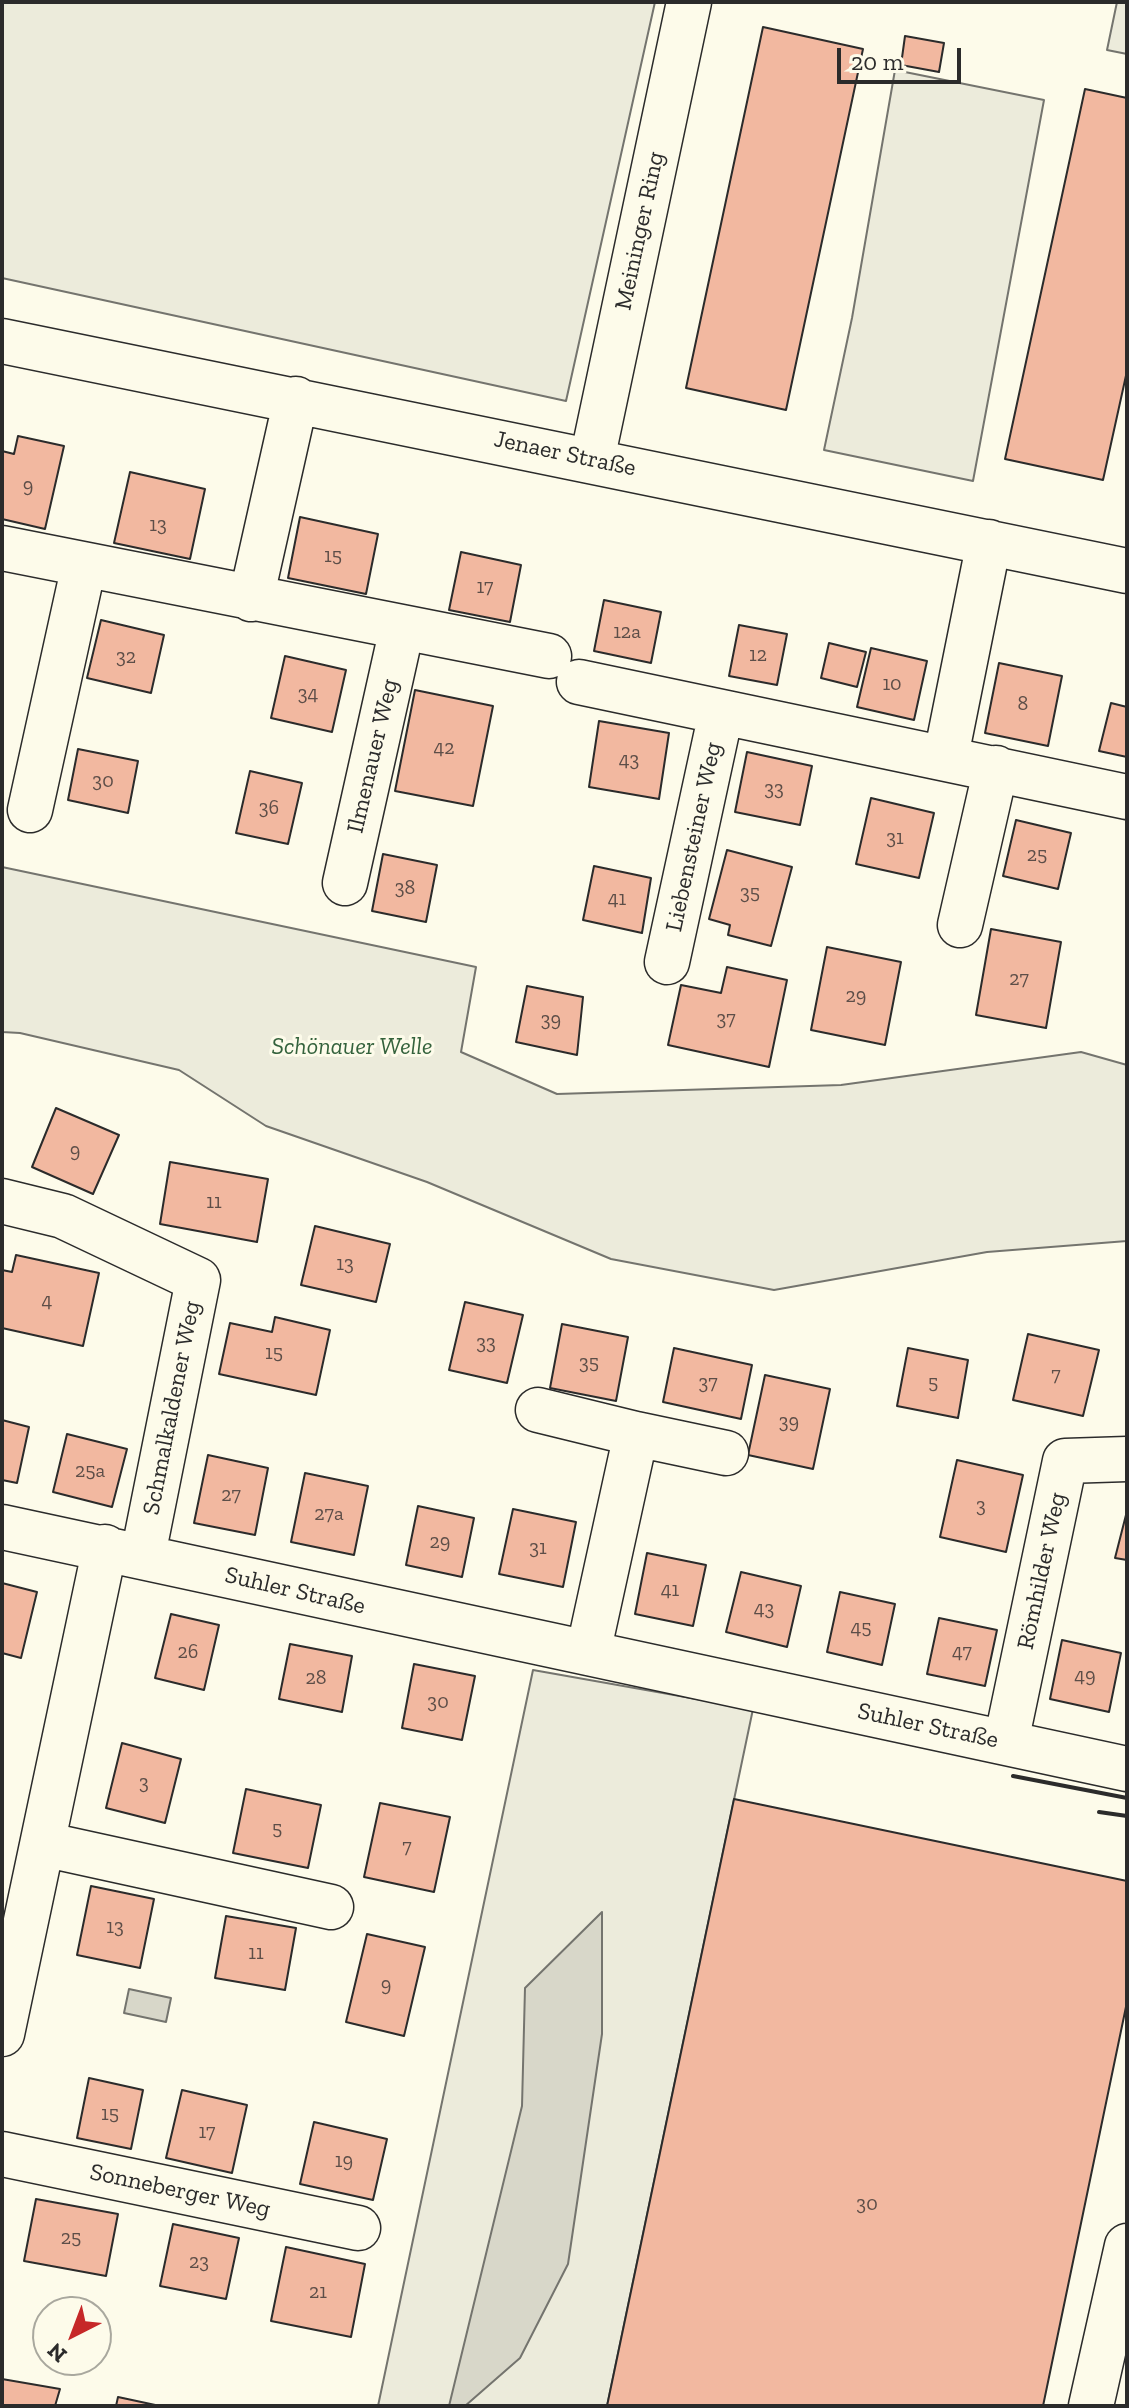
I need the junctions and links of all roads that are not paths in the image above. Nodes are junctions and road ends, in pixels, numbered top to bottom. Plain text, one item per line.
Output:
1 (689, 2) edge
2 (2, 341) edge
3 (296, 399) junction
4 (592, 460) junction
5 (989, 542) junction
6 (2, 548) edge
7 (84, 565) junction
8 (1127, 571) edge
9 (251, 599) junction
10 (402, 628) junction
11 (721, 713) junction
12 (946, 756) junction
13 (996, 768) junction
14 (1127, 797) edge
15 (30, 810) dead end
16 (345, 883) dead end
17 (960, 925) dead end
18 (667, 962) dead end
19 (2, 1201) edge
20 (538, 1410) dead end
21 (636, 1434) junction
22 (726, 1453) dead end
23 (1127, 1459) edge
24 (2, 1527) edge
25 (124, 1551) junction
26 (588, 1653) junction
27 (1006, 1742) junction
28 (1127, 1769) edge
29 (43, 1844) junction
30 (331, 1907) dead end
31 (2, 2034) edge
32 (2, 2154) edge
33 (358, 2228) dead end
34 (1127, 2246) edge
35 (1091, 2406) edge

1 - 4 street, Meininger Ring
2 - 3 street, Jenaer Straße
3 - 4 street, Jenaer Straße
3 - 9 street
4 - 5 street, Jenaer Straße
5 - 8 street, Jenaer Straße
5 - 12 street
6 - 7 street
7 - 9 street
7 - 15 street
9 - 10 street
10 - 11 street, Liebensteiner Weg
10 - 16 street, Ilmenauer Weg
11 - 12 street, Liebensteiner Weg
11 - 18 street, Liebensteiner Weg
12 - 13 street, Liebensteiner Weg
13 - 14 street, Liebensteiner Weg
13 - 17 street
19 - 25 street, Schmalkaldener Weg
20 - 21 street
21 - 22 street
21 - 26 street
23 - 27 street, Römhilder Weg
24 - 25 street, Suhler Straße
25 - 26 street, Suhler Straße
25 - 29 street
26 - 27 street, Suhler Straße
27 - 28 street, Suhler Straße
29 - 30 street
29 - 31 street
32 - 33 street, Sonneberger Weg
34 - 35 street

